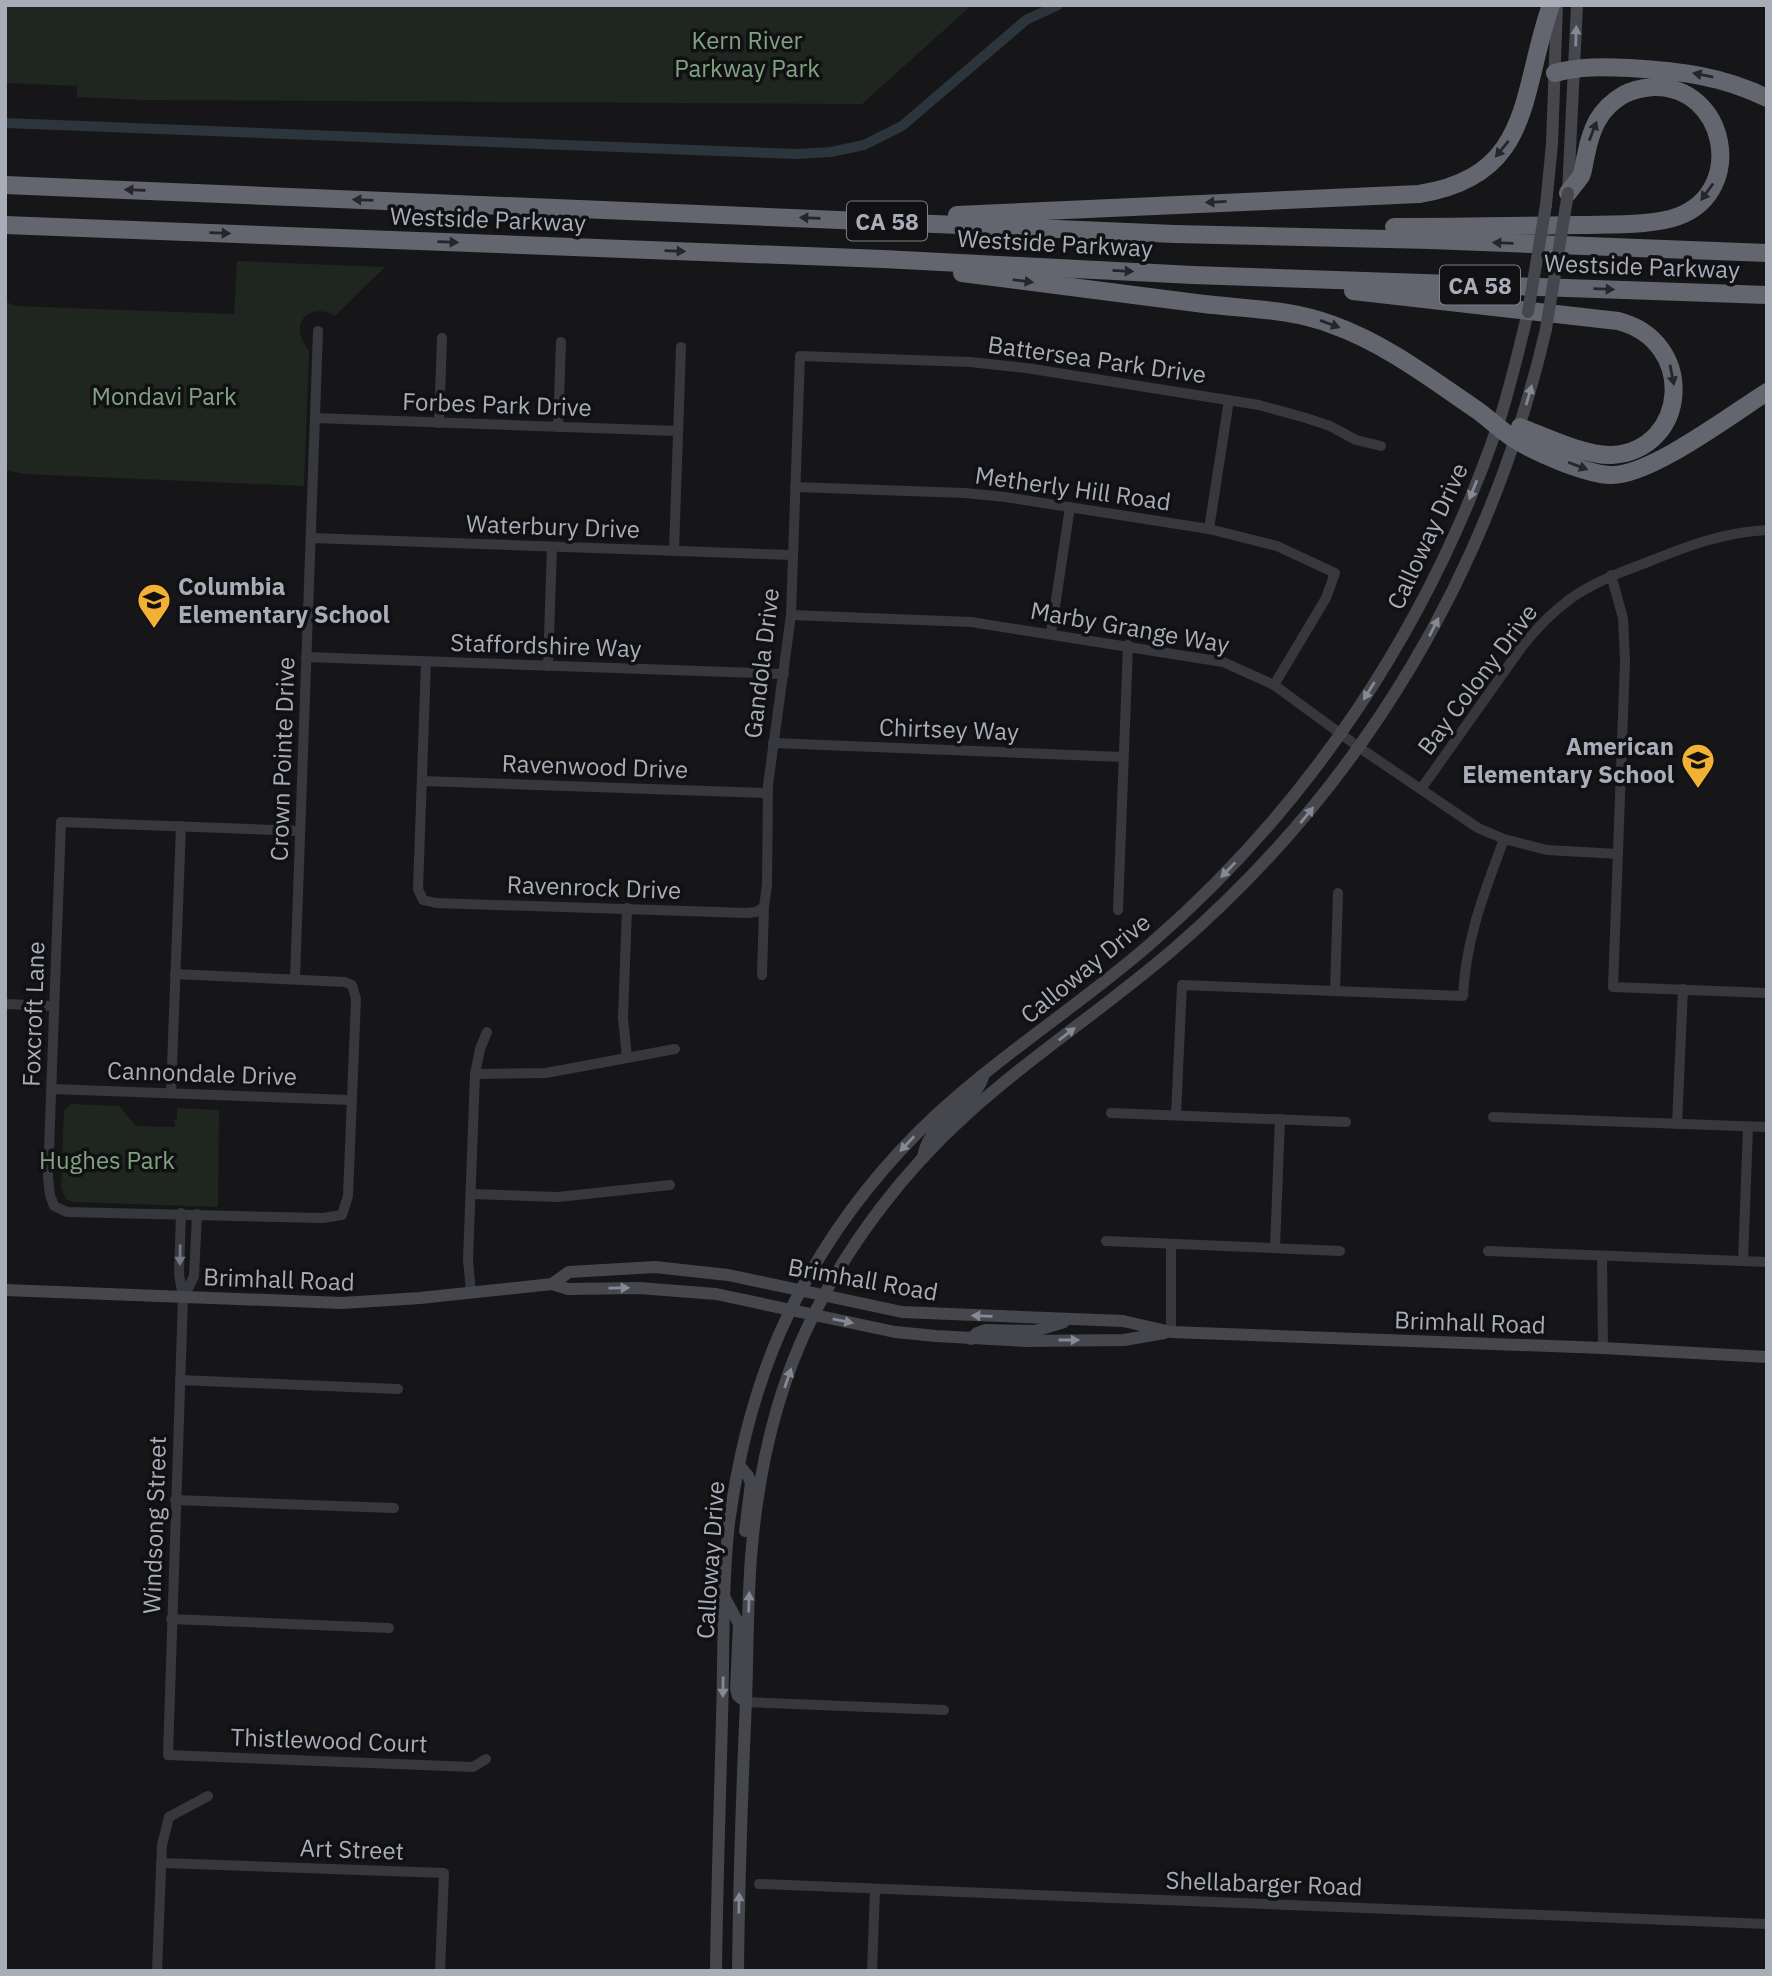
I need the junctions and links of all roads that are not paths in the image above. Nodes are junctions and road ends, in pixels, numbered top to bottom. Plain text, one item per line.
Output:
1 (1551, 5) edge
2 (1557, 5) edge
3 (1577, 5) edge
4 (1575, 67) junction
5 (1555, 73) junction
6 (1767, 98) edge
7 (5, 185) edge
8 (1568, 192) junction
9 (874, 221) junction
10 (5, 225) edge
11 (1175, 234) junction
12 (1767, 253) edge
13 (883, 258) junction
14 (1193, 275) junction
15 (1767, 295) edge
16 (318, 331) dead end
17 (442, 338) dead end
18 (561, 342) dead end
19 (681, 346) dead end
20 (800, 356) joint
21 (1767, 391) edge
22 (1229, 400) junction
23 (315, 418) junction
24 (439, 423) junction
25 (1497, 426) junction
26 (558, 427) junction
27 (678, 432) junction
28 (1518, 433) junction
29 (1381, 446) dead end
30 (796, 487) junction
31 (1070, 507) junction
32 (1209, 529) junction
33 (1767, 530) edge
34 (311, 538) junction
35 (552, 547) junction
36 (674, 551) junction
37 (793, 555) junction
38 (1611, 575) junction
39 (791, 615) junction
40 (1051, 633) junction
41 (1128, 645) junction
42 (306, 657) junction
43 (426, 662) junction
44 (548, 666) junction
45 (784, 674) junction
46 (1274, 685) junction
47 (1341, 732) junction
48 (774, 743) junction
49 (1360, 748) junction
50 (1123, 757) junction
51 (422, 781) junction
52 (1421, 789) junction
53 (767, 793) junction
54 (181, 826) junction
55 (300, 831) junction
56 (1504, 839) junction
57 (1618, 854) junction
58 (1338, 893) dead end
59 (764, 907) junction
60 (627, 908) junction
61 (1118, 910) dead end
62 (175, 974) junction
63 (762, 975) dead end
64 (295, 978) junction
65 (1683, 989) junction
66 (1335, 991) junction
67 (1767, 993) edge
68 (5, 1004) edge
69 (54, 1006) junction
70 (1039, 1031) junction
71 (487, 1032) dead end
72 (675, 1049) dead end
73 (627, 1058) junction
74 (475, 1074) junction
75 (983, 1075) junction
76 (52, 1089) junction
77 (171, 1093) junction
78 (992, 1093) junction
79 (351, 1100) junction
80 (1111, 1113) dead end
81 (1176, 1115) junction
82 (1493, 1117) dead end
83 (1280, 1119) junction
84 (1346, 1122) dead end
85 (1678, 1124) junction
86 (1748, 1127) junction
87 (1767, 1128) edge
88 (923, 1158) junction
89 (670, 1185) dead end
90 (471, 1194) junction
91 (181, 1213) junction
92 (197, 1214) junction
93 (1105, 1241) dead end
94 (1171, 1244) junction
95 (1275, 1248) junction
96 (1340, 1251) dead end
97 (1488, 1251) dead end
98 (1602, 1256) junction
99 (1743, 1261) junction
100 (1767, 1262) edge
101 (552, 1284) junction
102 (5, 1290) edge
103 (801, 1290) junction
104 (471, 1292) junction
105 (825, 1295) junction
106 (183, 1297) junction
107 (790, 1310) junction
108 (813, 1315) junction
109 (1074, 1319) junction
110 (1171, 1332) junction
111 (971, 1339) junction
112 (1603, 1348) junction
113 (1767, 1357) edge
114 (180, 1380) junction
115 (398, 1389) dead end
116 (739, 1465) junction
117 (176, 1500) junction
118 (394, 1508) dead end
119 (751, 1564) junction
120 (726, 1600) junction
121 (171, 1619) junction
122 (389, 1628) dead end
123 (746, 1702) junction
124 (944, 1710) dead end
125 (168, 1755) joint
126 (486, 1759) dead end
127 (208, 1796) dead end
128 (161, 1863) junction
129 (759, 1884) dead end
130 (875, 1889) junction
131 (1767, 1924) edge
132 (157, 1971) edge
133 (440, 1971) edge
134 (716, 1971) edge
135 (737, 1971) edge
136 (872, 1971) edge

1 -> 9 highway
2 - 5 main road, Calloway Drive
4 -> 3 main road, Calloway Drive
4 - 5 highway
6 -> 4 highway
4 - 8 main road, Calloway Drive
5 - 25 main road, Calloway Drive, bridge
9 -> 7 highway, Westside Parkway / CA 58
8 -> 11 highway
28 -> 8 main road, Calloway Drive, bridge
9 - 11 highway, Westside Parkway / CA 58
10 -> 13 highway, Westside Parkway / CA 58
12 -> 11 highway, Westside Parkway / CA 58
13 -> 14 highway, Westside Parkway / CA 58
13 -> 25 highway
14 -> 15 highway, Westside Parkway / CA 58
14 -> 28 highway
16 - 23 street, Crown Pointe Drive
17 - 24 street
18 - 26 street
19 - 27 street
20 - 22 street, Battersea Park Drive
20 - 30 street, Gandola Drive
28 -> 21 highway
22 - 29 street, Battersea Park Drive
22 - 32 street
23 - 24 street, Forbes Park Drive
23 - 34 street, Crown Pointe Drive
24 - 26 street, Forbes Park Drive
25 - 28 highway
25 -> 47 main road, Calloway Drive
26 - 27 street, Forbes Park Drive
27 - 36 street
49 -> 28 main road, Calloway Drive
30 - 31 street, Metherly Hill Road
30 - 37 street, Gandola Drive
31 - 32 street, Metherly Hill Road
31 - 40 street
32 - 46 street, Metherly Hill Road
33 - 38 street, Bay Colony Drive
34 - 35 street, Waterbury Drive
34 - 42 street, Crown Pointe Drive
35 - 36 street, Waterbury Drive
35 - 44 street
36 - 37 street, Waterbury Drive
37 - 39 street, Gandola Drive
38 - 52 street, Bay Colony Drive
38 - 57 street
39 - 40 street, Marby Grange Way
39 - 45 street, Gandola Drive
40 - 41 street, Marby Grange Way
41 - 46 street, Marby Grange Way
41 - 50 street
42 - 43 street, Staffordshire Way
42 - 55 street, Crown Pointe Drive
43 - 44 street, Staffordshire Way
43 - 51 street
44 - 45 street, Staffordshire Way
45 - 48 street, Gandola Drive
46 - 47 street, Marby Grange Way
47 - 49 street, Marby Grange Way
47 -> 70 main road, Calloway Drive
48 - 50 street, Chirtsey Way
48 - 53 street, Gandola Drive
49 - 52 street, Marby Grange Way
78 -> 49 main road, Calloway Drive
50 - 61 street
51 - 53 street, Ravenwood Drive
51 - 60 street, Ravenrock Drive
52 - 56 street, Marby Grange Way
53 - 59 street, Gandola Drive
54 - 55 street
54 - 62 street
54 - 69 street, Foxcroft Lane
55 - 64 street, Crown Pointe Drive
56 - 57 street, Marby Grange Way
56 - 66 street
57 - 65 street
58 - 66 street
59 - 60 street, Ravenrock Drive
59 - 63 street, Gandola Drive
60 - 73 street
62 - 64 street
62 - 77 street
64 - 79 street
65 - 67 street
65 - 85 street
66 - 81 street
68 - 69 street
69 - 76 street, Foxcroft Lane
70 - 75 main road, Calloway Drive
70 - 78 main road
71 - 74 street
72 - 73 street
73 - 74 street
74 - 90 street
75 - 88 main road
75 -> 103 main road, Calloway Drive
76 - 77 street, Cannondale Drive
76 - 91 street, Foxcroft Lane
77 - 79 street, Cannondale Drive
78 - 88 main road, Calloway Drive
79 - 92 street
80 - 81 street
81 - 83 street
82 - 85 street
83 - 84 street
83 - 95 street
85 - 86 street
86 - 87 street
86 - 99 street
88 - 105 main road, Calloway Drive
89 - 90 street
90 - 104 street
91 - 92 street
91 -> 106 street, Windsong Street
92 - 106 street, Windsong Street
93 - 94 street
94 - 95 street
94 - 110 street
95 - 96 street
97 - 98 street
98 - 99 street
98 - 112 street
99 - 100 street
101 - 103 main road, Brimhall Road
101 - 104 main road, Brimhall Road
101 -> 107 main road, Brimhall Road
102 - 106 main road, Brimhall Road
103 - 105 main road, Brimhall Road
103 - 107 main road, Calloway Drive
104 - 106 main road, Brimhall Road
105 - 108 main road, Calloway Drive
109 -> 105 main road, Brimhall Road
106 - 114 street, Windsong Street
107 - 108 main road, Brimhall Road
107 - 116 main road, Calloway Drive
108 -> 111 main road, Brimhall Road
119 -> 108 main road, Calloway Drive
109 - 110 main road, Brimhall Road
109 - 111 main road
111 -> 110 main road, Brimhall Road
110 - 112 main road, Brimhall Road
112 - 113 main road, Brimhall Road
114 - 115 street
114 - 117 street, Windsong Street
116 - 119 main road
116 - 120 main road, Calloway Drive
117 - 118 street
117 - 121 street, Windsong Street
123 -> 119 main road, Calloway Drive
120 - 123 main road
120 -> 134 main road, Calloway Drive
121 - 122 street
121 - 125 street, Windsong Street
123 - 124 street
135 -> 123 main road, Calloway Drive
125 - 126 street, Thistlewood Court
127 - 128 street
128 - 132 street
128 - 133 street, Art Street
129 - 130 street, Shellabarger Road
130 - 131 street, Shellabarger Road
130 - 136 street

